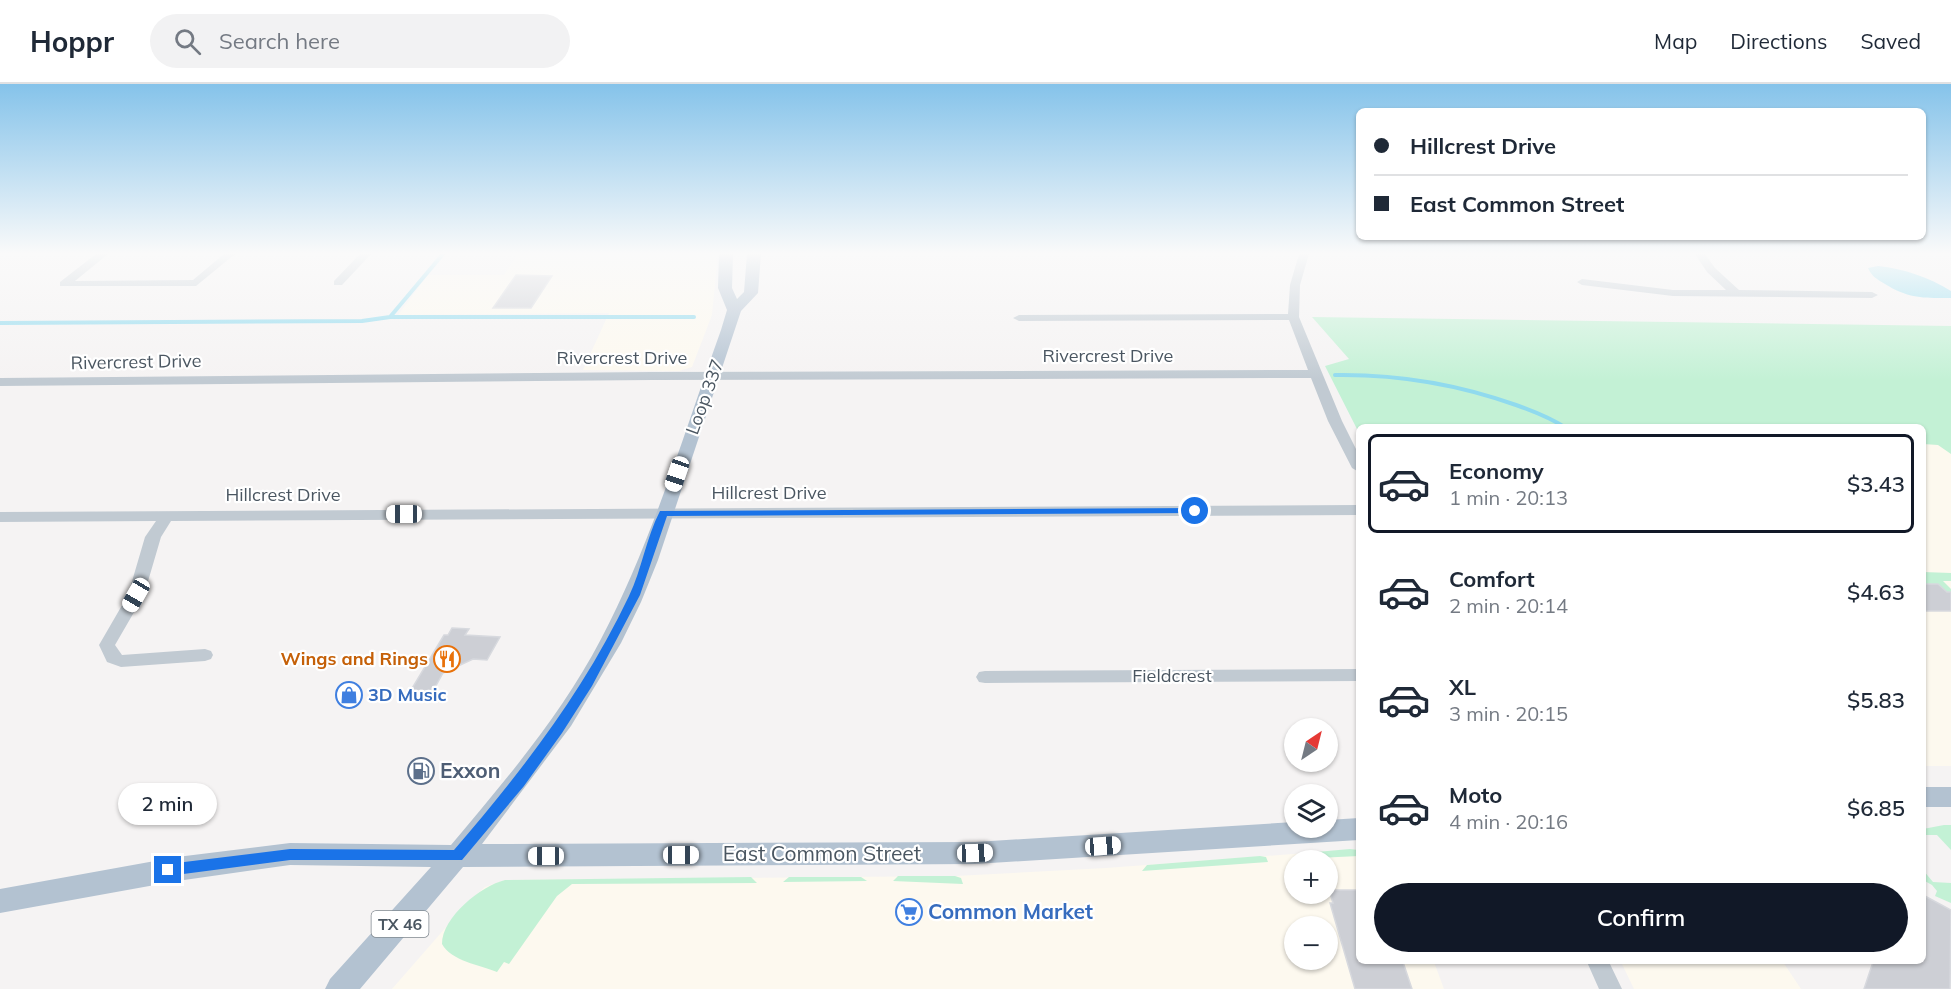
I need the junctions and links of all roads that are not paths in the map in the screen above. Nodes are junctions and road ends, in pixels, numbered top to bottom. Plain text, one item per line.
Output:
1 (728, 296) edge
2 (748, 296) edge
3 (1294, 296) edge
4 (734, 310) junction
5 (1293, 317) junction
6 (1018, 318) dead end
7 (1316, 374) junction
8 (712, 376) junction
9 (0, 381) edge
10 (1356, 462) edge
11 (1356, 510) edge
12 (663, 513) junction
13 (167, 515) junction
14 (0, 517) edge
15 (205, 655) dead end
16 (1356, 675) edge
17 (985, 677) dead end
18 (1926, 797) edge
19 (1951, 798) edge
20 (1356, 829) edge
21 (457, 856) junction
22 (0, 901) edge
23 (1599, 964) edge
24 (340, 989) edge
25 (1611, 989) edge

1 - 4 main road
2 - 4 main road, Loop 337 / TX 46
3 - 5 street
4 - 8 main road, Loop 337 / TX 46
5 - 6 street
5 - 7 street
7 - 8 street, Rivercrest Drive
7 - 10 street
8 - 9 street, Rivercrest Drive
8 - 12 main road, Loop 337 / TX 46
11 - 12 street, Hillcrest Drive
12 - 13 street, Hillcrest Drive
12 - 21 main road, Loop 337 / TX 46
13 - 14 street, Hillcrest Drive
13 - 15 street
16 - 17 street, Fieldcrest
18 - 19 main road
20 - 21 main road, East Common Street
21 - 22 main road, East Common Street
21 - 24 main road, Loop 337 / TX 46
23 - 25 street

